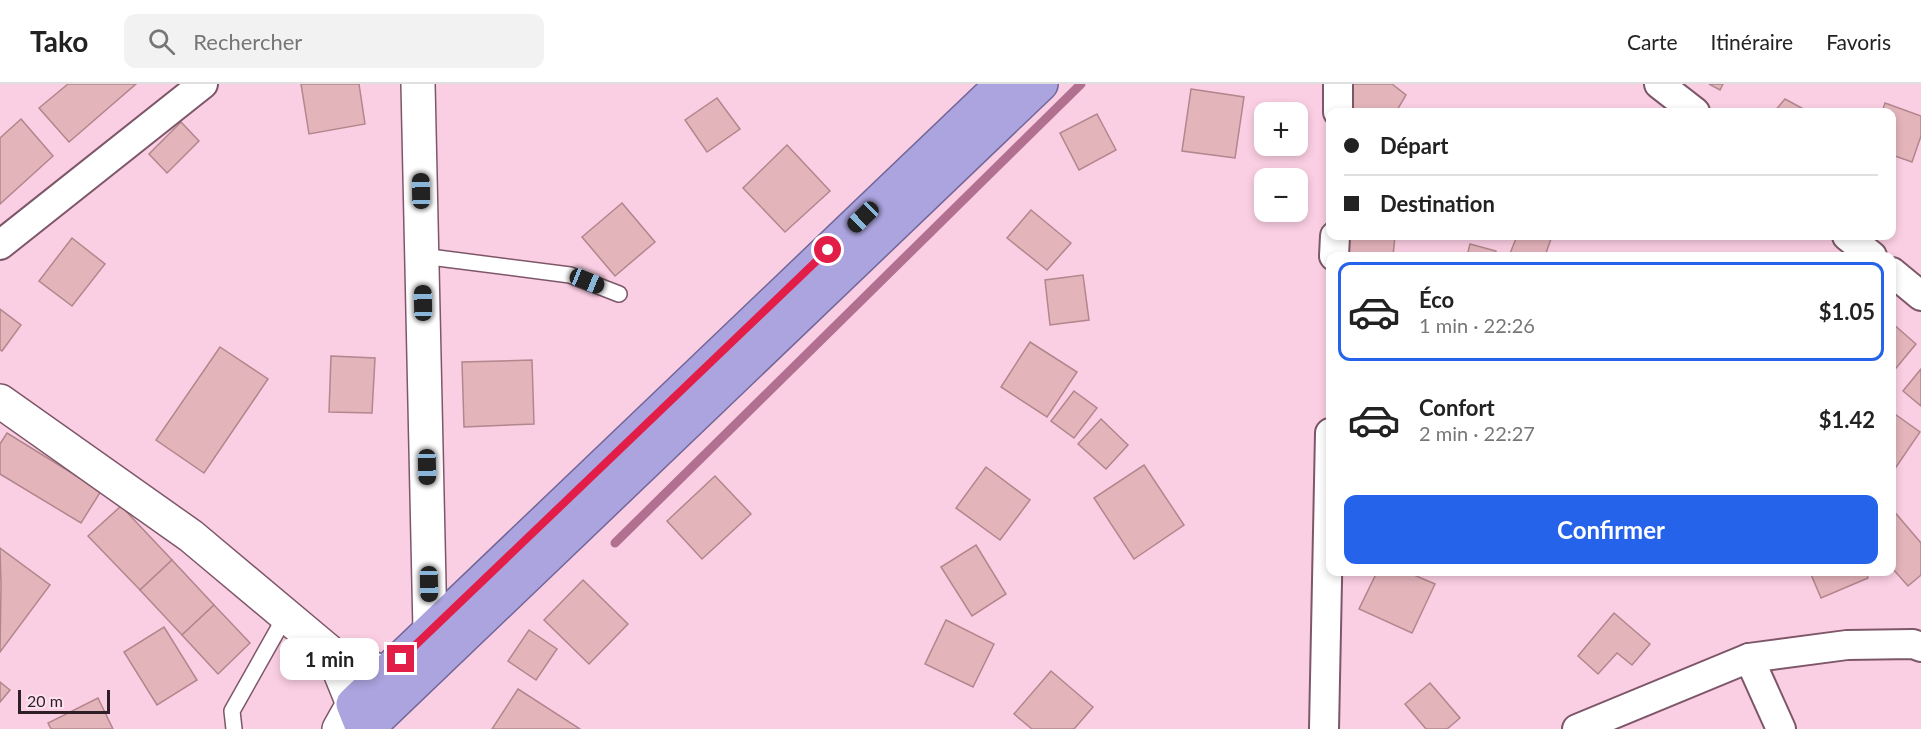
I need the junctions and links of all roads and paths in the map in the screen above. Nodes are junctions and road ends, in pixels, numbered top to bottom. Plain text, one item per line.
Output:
1 (203, 84) edge
2 (418, 84) edge
3 (1002, 84) edge
4 (1041, 84) edge
5 (1338, 84) edge
6 (1659, 84) edge
7 (1338, 108) edge
8 (1690, 108) edge
9 (1851, 240) edge
10 (0, 245) edge
11 (1867, 252) edge
12 (422, 256) junction
13 (1896, 275) edge
14 (619, 294) dead end
15 (1921, 296) edge
16 (0, 401) edge
17 (1327, 576) edge
18 (286, 615) junction
19 (430, 631) junction
20 (1921, 646) edge
21 (333, 655) junction
22 (1749, 658) junction
23 (397, 701) edge
24 (356, 723) edge
25 (234, 729) edge
26 (1324, 729) edge
27 (1577, 729) edge
28 (1781, 729) edge

1 - 10 street
2 - 12 street
3 - 19 highway
4 - 23 highway
5 - 7 street
6 - 8 street
9 - 11 street
12 - 14 lane
12 - 19 street
13 - 15 street
16 - 18 street
17 - 26 street
18 - 21 street
18 - 25 lane
19 - 23 highway
20 - 22 street
21 - 23 street
21 - 24 street
22 - 27 street
22 - 28 street
23 - 24 highway

